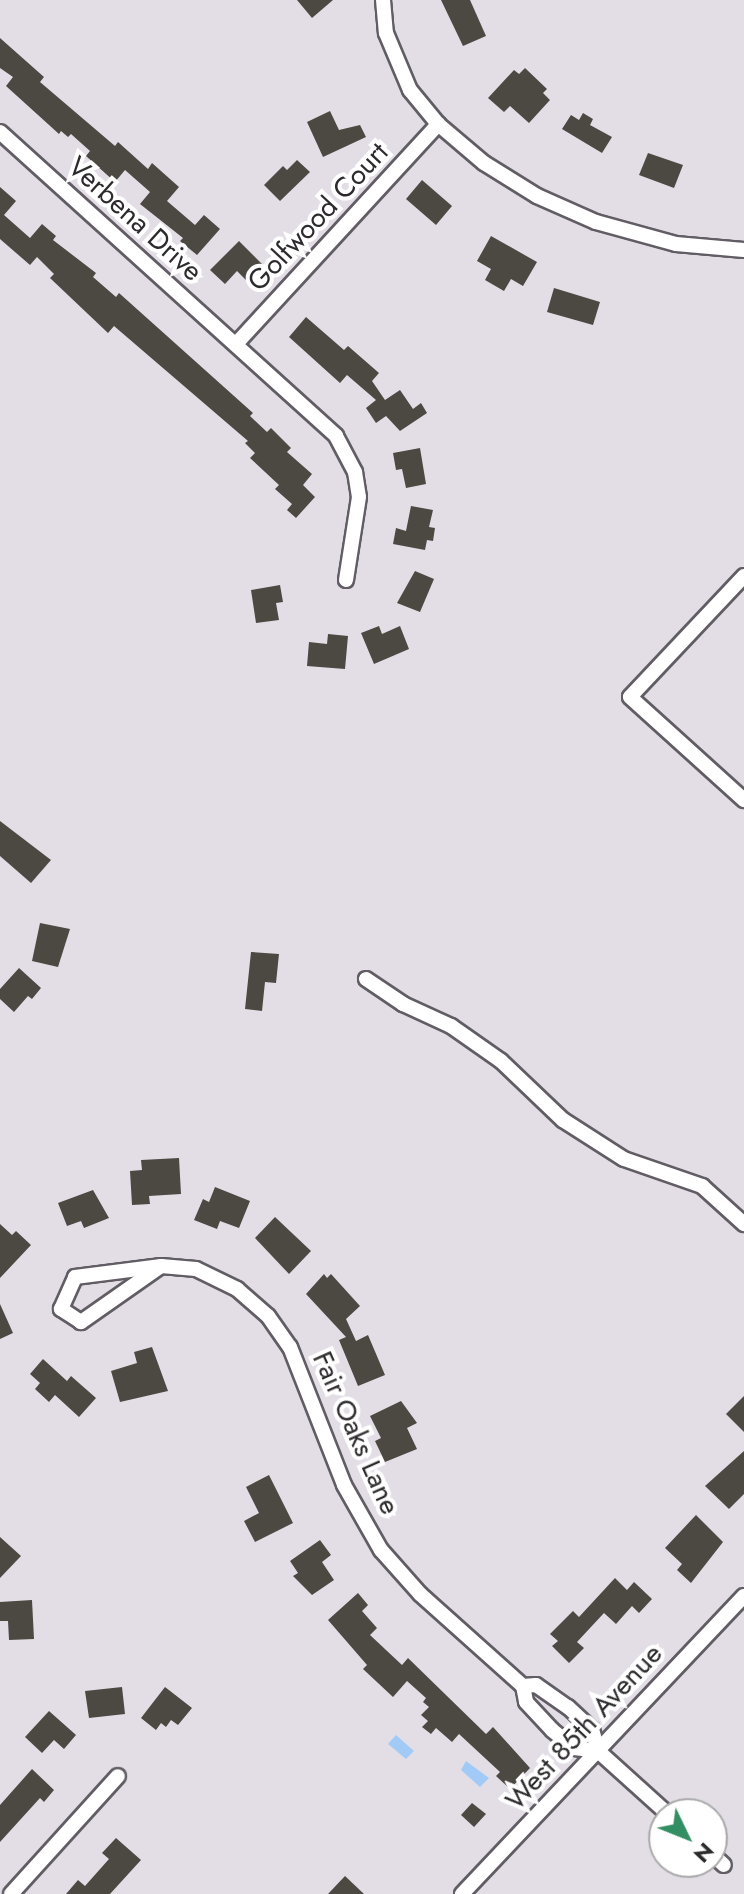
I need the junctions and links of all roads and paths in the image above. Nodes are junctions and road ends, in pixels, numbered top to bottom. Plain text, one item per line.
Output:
1 (383, 0) edge
2 (438, 124) junction
3 (0, 132) edge
4 (744, 250) edge
5 (236, 344) junction
6 (744, 576) edge
7 (346, 580) dead end
8 (744, 800) edge
9 (366, 979) dead end
10 (744, 1224) edge
11 (161, 1266) junction
12 (744, 1596) edge
13 (523, 1686) junction
14 (598, 1751) junction
15 (118, 1776) dead end
16 (650, 1798) edge
17 (11, 1894) edge
18 (462, 1894) edge

1 - 2 street
2 - 4 street
2 - 5 street, Golfwood Court
3 - 5 street, Verbena Drive
5 - 7 street, Verbena Drive
6 - 8 street
9 - 10 street
11 - 11 street, Fair Oaks Lane
11 - 13 street, Fair Oaks Lane
12 - 14 street, West 85th Avenue
13 - 14 street, Fair Oaks Lane
13 - 14 street, Fair Oaks Lane
14 - 16 street
14 - 18 street, West 85th Avenue
15 - 17 street

